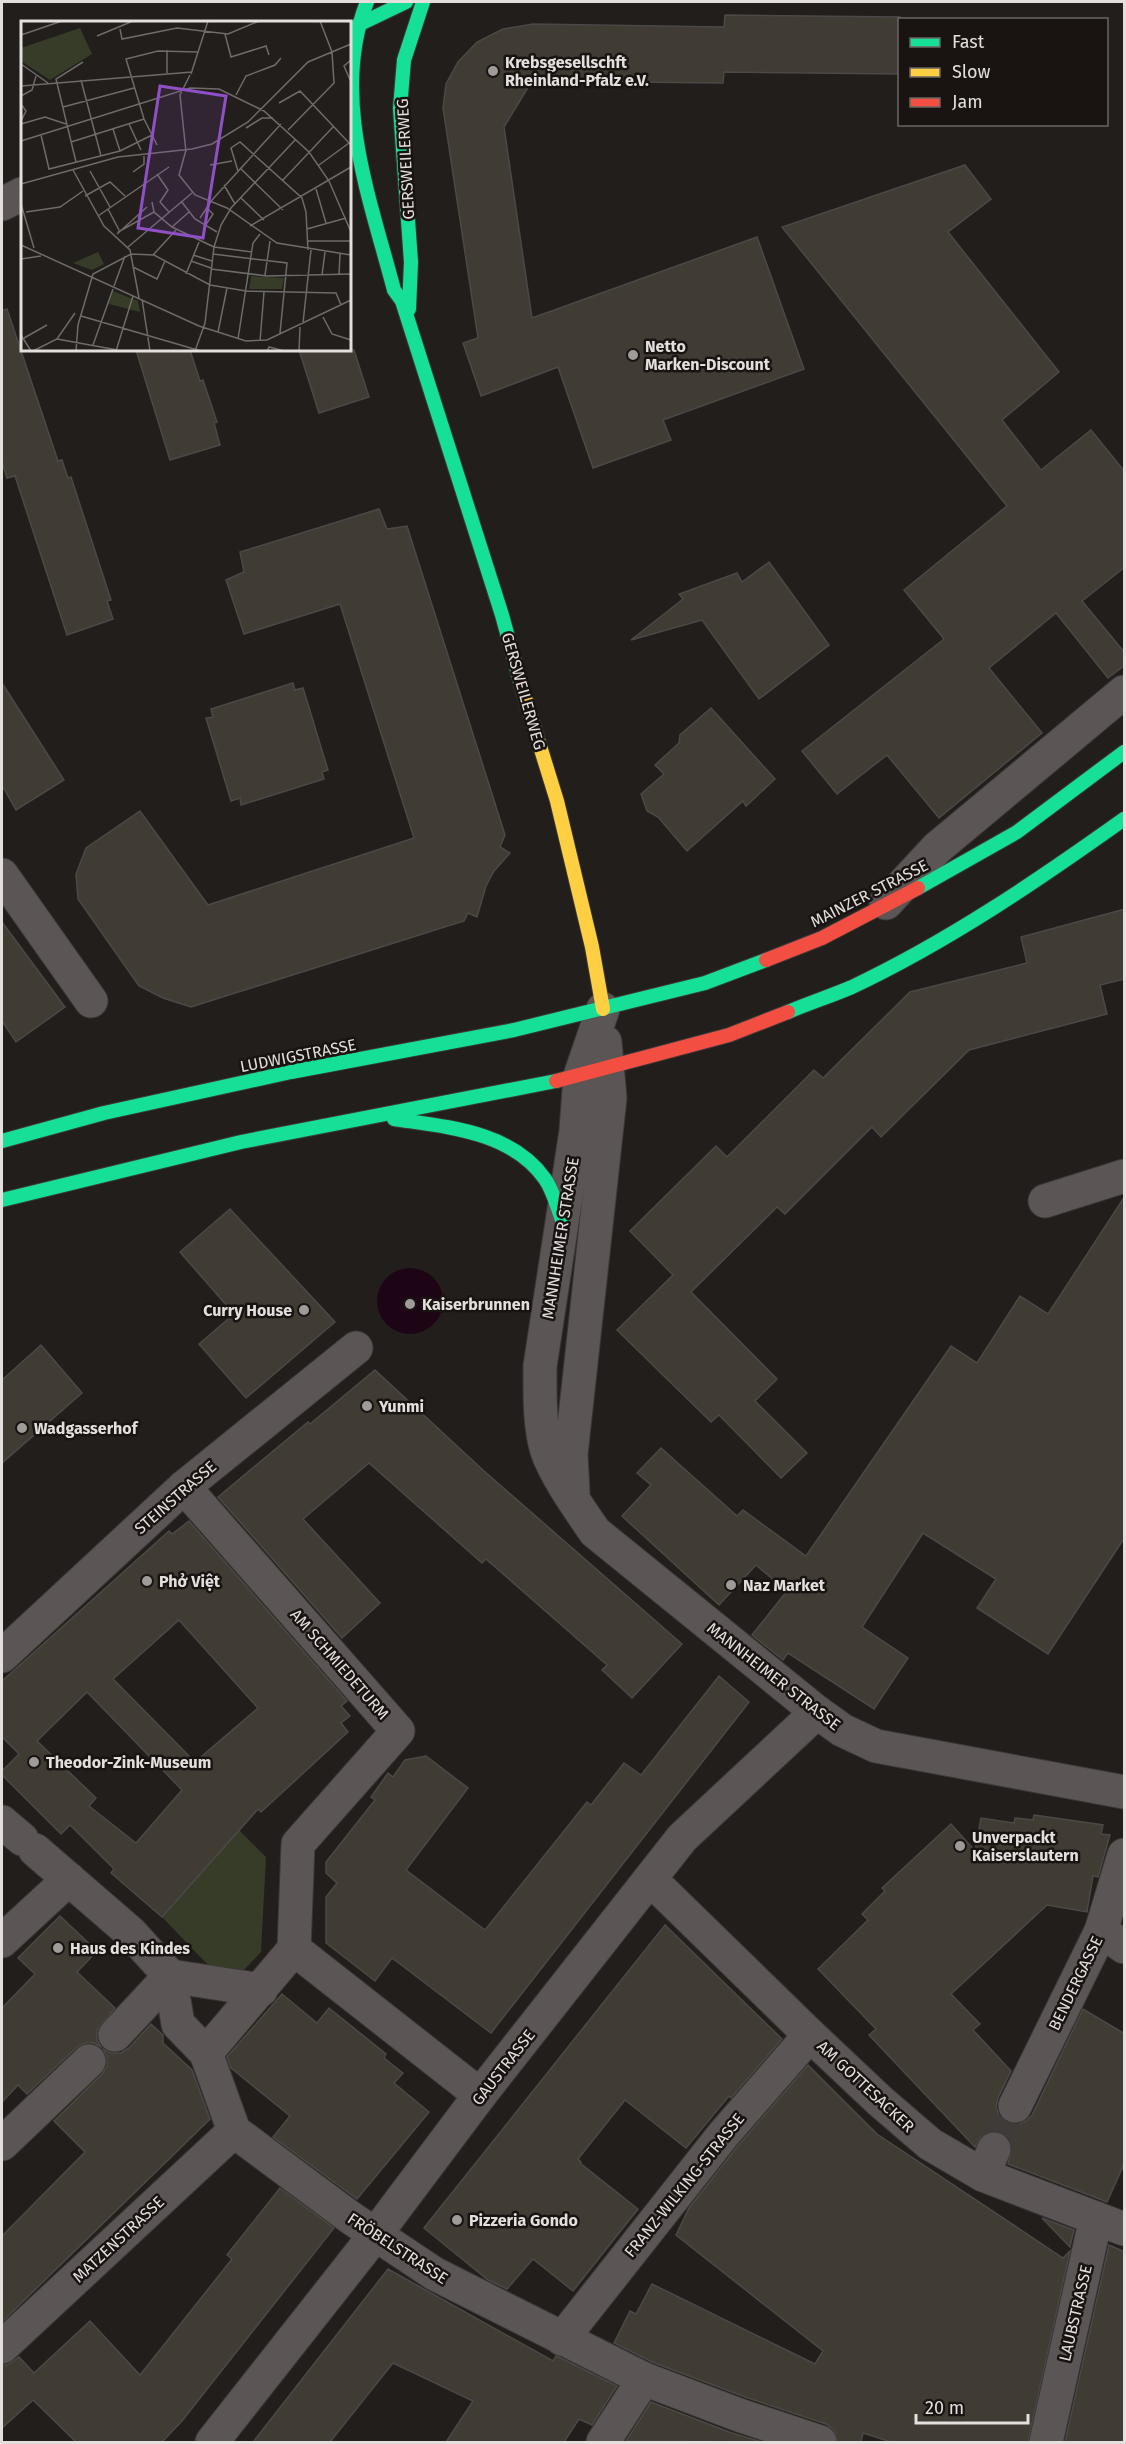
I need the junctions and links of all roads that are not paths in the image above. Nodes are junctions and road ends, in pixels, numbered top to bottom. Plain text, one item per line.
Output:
1 (406, 2) edge
2 (423, 2) edge
3 (358, 19) edge
4 (21, 194) edge
5 (2, 204) edge
6 (408, 320) junction
7 (1125, 692) edge
8 (1125, 752) edge
9 (1125, 819) edge
10 (2, 875) edge
11 (882, 908) junction
12 (91, 1001) dead end
13 (603, 1009) junction
14 (594, 1073) junction
15 (372, 1115) junction
16 (2, 1141) edge
17 (1125, 1176) edge
18 (2, 1200) edge
19 (1045, 1201) dead end
20 (563, 1222) junction
21 (356, 1348) dead end
22 (184, 1486) junction
23 (573, 1500) junction
24 (2, 1656) edge
25 (817, 1712) junction
26 (1125, 1792) edge
27 (19, 1837) edge
28 (1125, 1855) edge
29 (69, 1879) junction
30 (650, 1879) junction
31 (1113, 1939) edge
32 (2, 1941) edge
33 (294, 1949) junction
34 (170, 1976) junction
35 (261, 1990) junction
36 (114, 2035) dead end
37 (810, 2035) junction
38 (207, 2053) junction
39 (89, 2061) dead end
40 (480, 2095) junction
41 (1015, 2106) tunnel mouth
42 (234, 2131) junction
43 (2, 2144) edge
44 (1115, 2220) edge
45 (375, 2235) junction
46 (562, 2339) junction
47 (2, 2347) edge
48 (644, 2379) junction
49 (212, 2442) edge
50 (603, 2442) edge
51 (820, 2442) edge
52 (1046, 2442) edge

1 - 3 main road
2 - 6 main road, GERSWEILERWEG
3 - 6 main road, GERSWEILERWEG
4 - 5 street
6 - 13 main road, GERSWEILERWEG
7 - 11 street
8 - 11 main road, MAINZER STRASSE
9 - 14 main road
10 - 12 street
11 - 13 main road, MAINZER STRASSE
13 - 14 street, GERSWEILERWEG
13 - 16 main road, LUDWIGSTRASSE
14 - 15 main road
14 - 20 street, MANNHEIMER STRASSE
14 - 23 street, MANNHEIMER STRASSE
15 - 18 main road
15 - 20 main road
17 - 19 street
20 - 23 street, MANNHEIMER STRASSE
21 - 22 street, STEINSTRASSE
22 - 24 street, STEINSTRASSE
22 - 33 street, AM SCHMIEDETURM
23 - 25 street, MANNHEIMER STRASSE
25 - 26 street, MANNHEIMER STRASSE
25 - 30 street, GAUSTRASSE
27 - 29 street
28 - 31 street, BENDERGASSE
29 - 32 street
29 - 34 street
30 - 37 street, AM GOTTESACKER
30 - 40 street, GAUSTRASSE
31 - 41 street, BENDERGASSE
33 - 35 street
33 - 40 street
34 - 35 street
34 - 36 street
34 - 38 street
35 - 38 street
37 - 44 street, AM GOTTESACKER
37 - 46 street, FRANZ-WILKING-STRASSE
38 - 42 street
39 - 43 street
40 - 45 street, GAUSTRASSE
42 - 45 street, FRÖBELSTRASSE
42 - 47 street, MATZENSTRASSE
44 - 52 street, LAUBSTRASSE
45 - 46 street, FRÖBELSTRASSE
45 - 49 street, GAUSTRASSE
46 - 48 street, FRÖBELSTRASSE
48 - 50 street
48 - 51 street, FRÖBELSTRASSE

